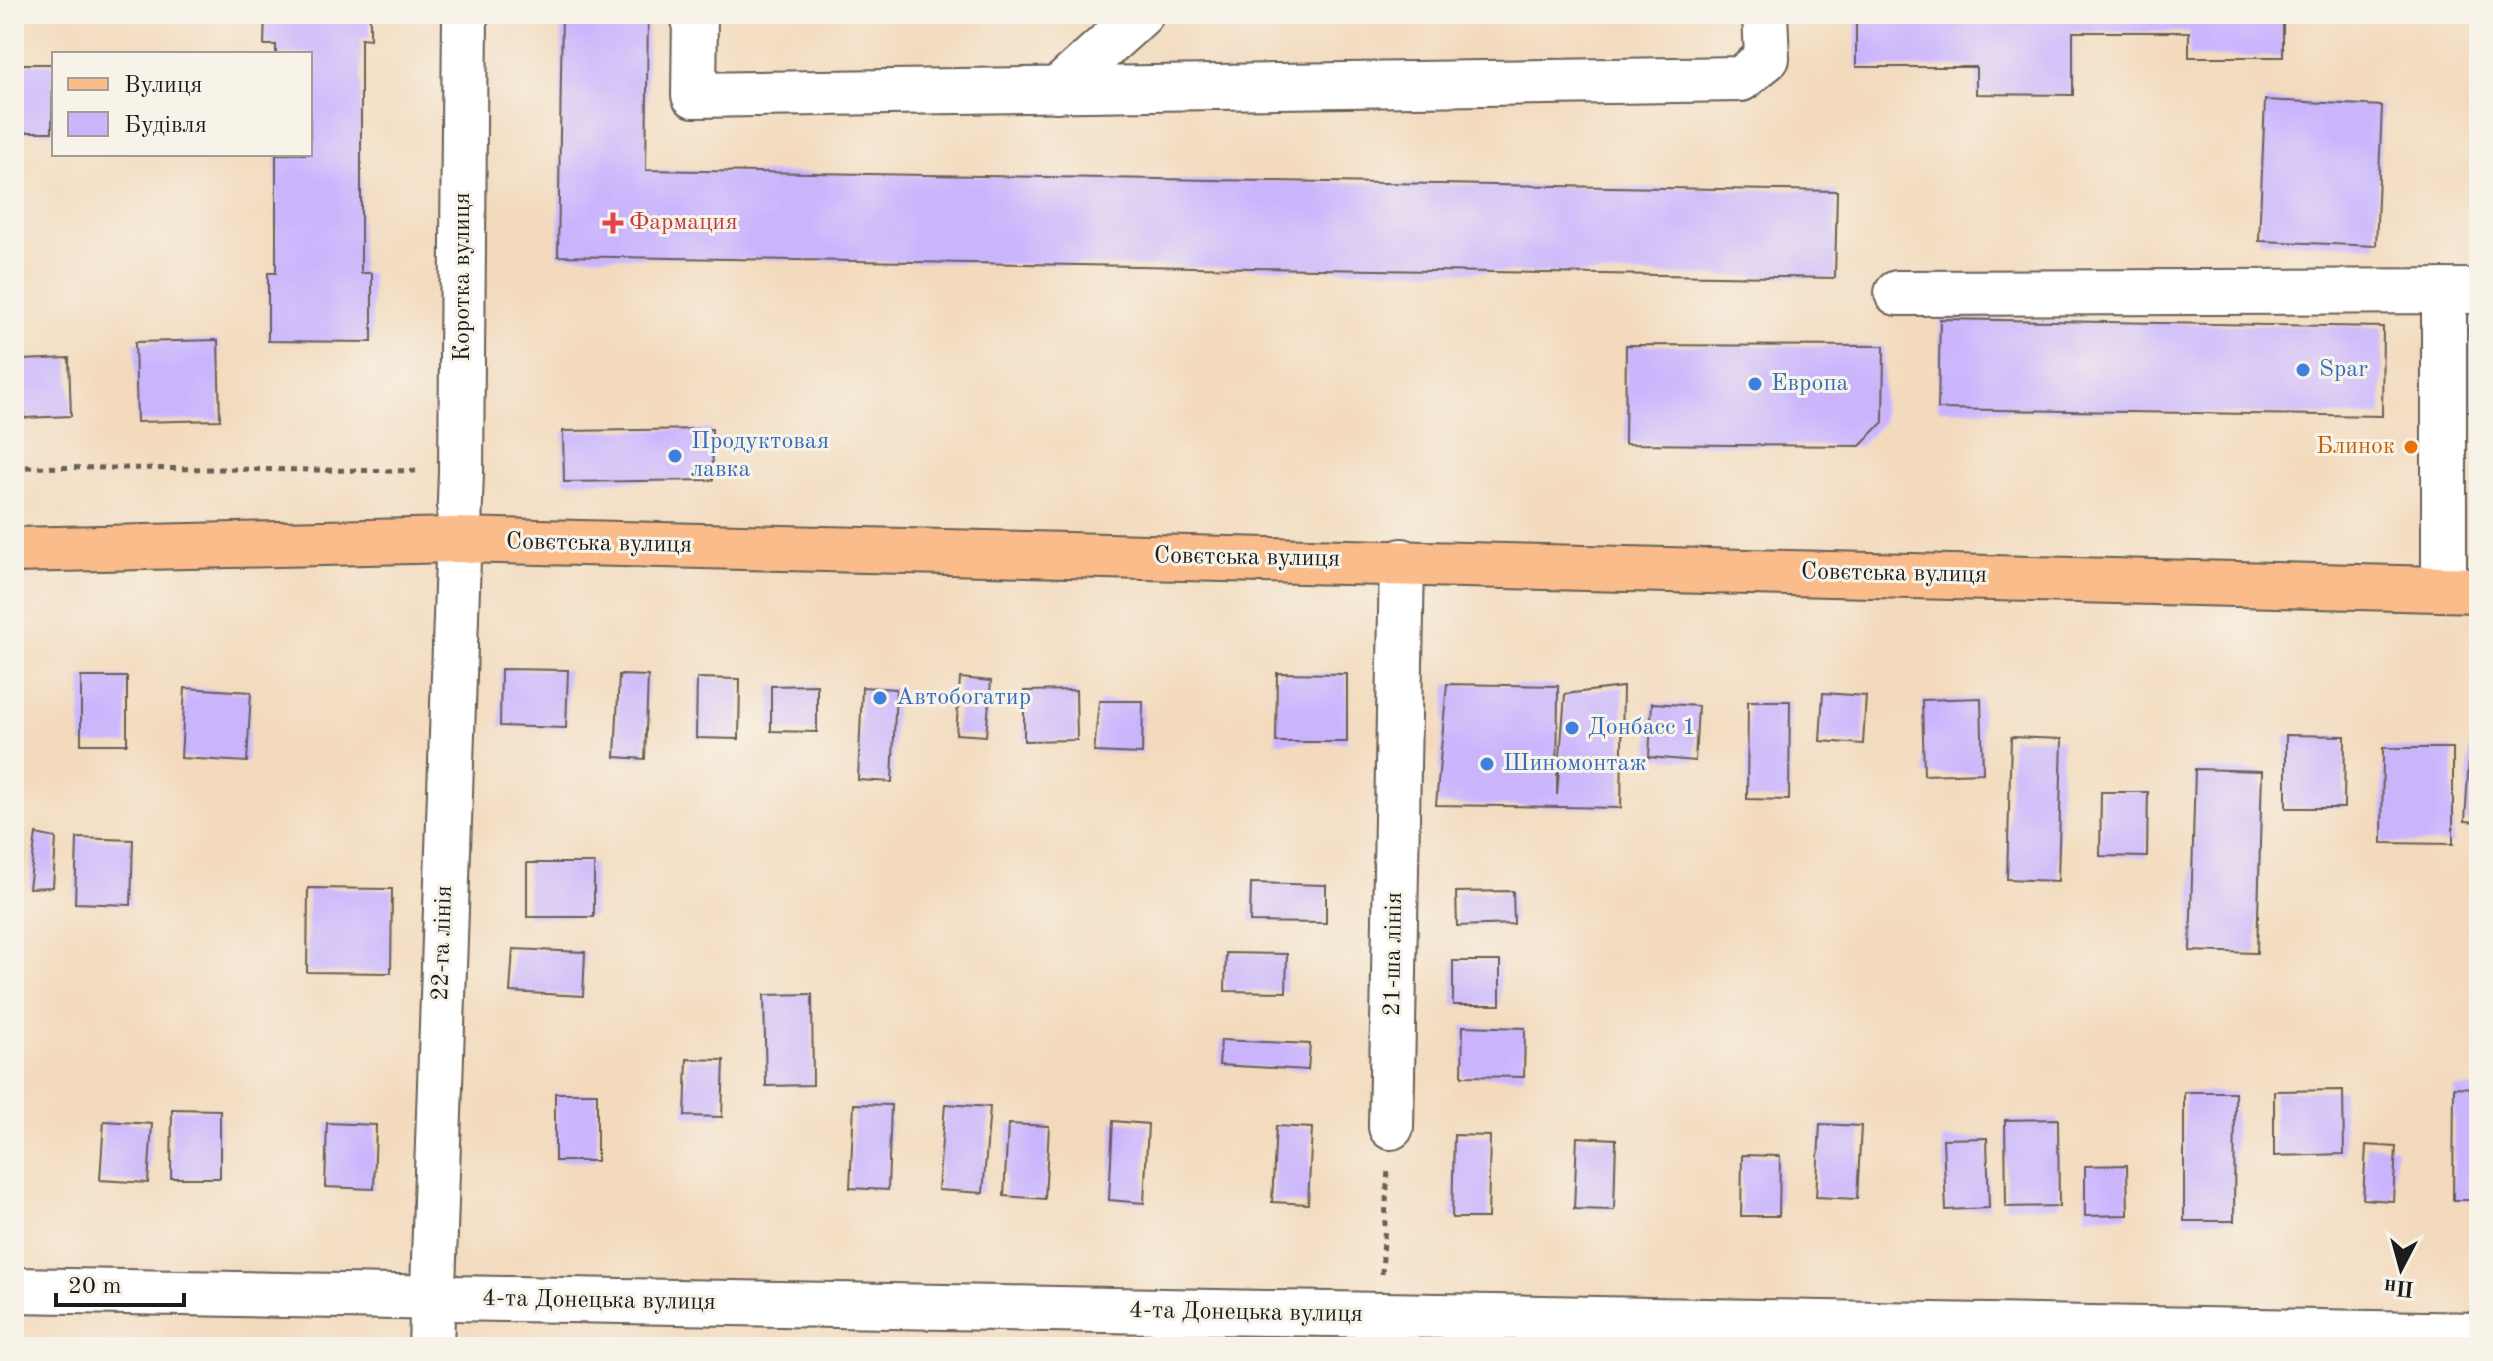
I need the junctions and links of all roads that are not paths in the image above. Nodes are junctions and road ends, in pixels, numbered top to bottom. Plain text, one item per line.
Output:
1 (465, 14) edge
2 (695, 14) edge
3 (1141, 14) edge
4 (1765, 14) edge
5 (1057, 90) junction
6 (2461, 291) edge
7 (1897, 293) dead end
8 (457, 540) junction
9 (14, 550) edge
10 (1402, 561) junction
11 (2462, 589) edge
12 (1391, 1127) road end
13 (14, 1290) edge
14 (432, 1298) junction
15 (1380, 1331) edge
16 (2479, 1335) edge
17 (431, 1347) edge

1 - 8 street, Коротка вулиця
2 - 5 street
3 - 5 street
4 - 5 street
6 - 7 street
6 - 11 street
8 - 9 main road, Совєтська вулиця
8 - 10 main road, Совєтська вулиця
8 - 14 street, 22-га лінія
10 - 11 main road, Совєтська вулиця
10 - 12 street, 21-ша лінія
13 - 14 street, 4-та Донецька вулиця
14 - 15 street, 4-та Донецька вулиця
14 - 17 street, 22-га лінія
15 - 16 street, 4-та Донецька вулиця

